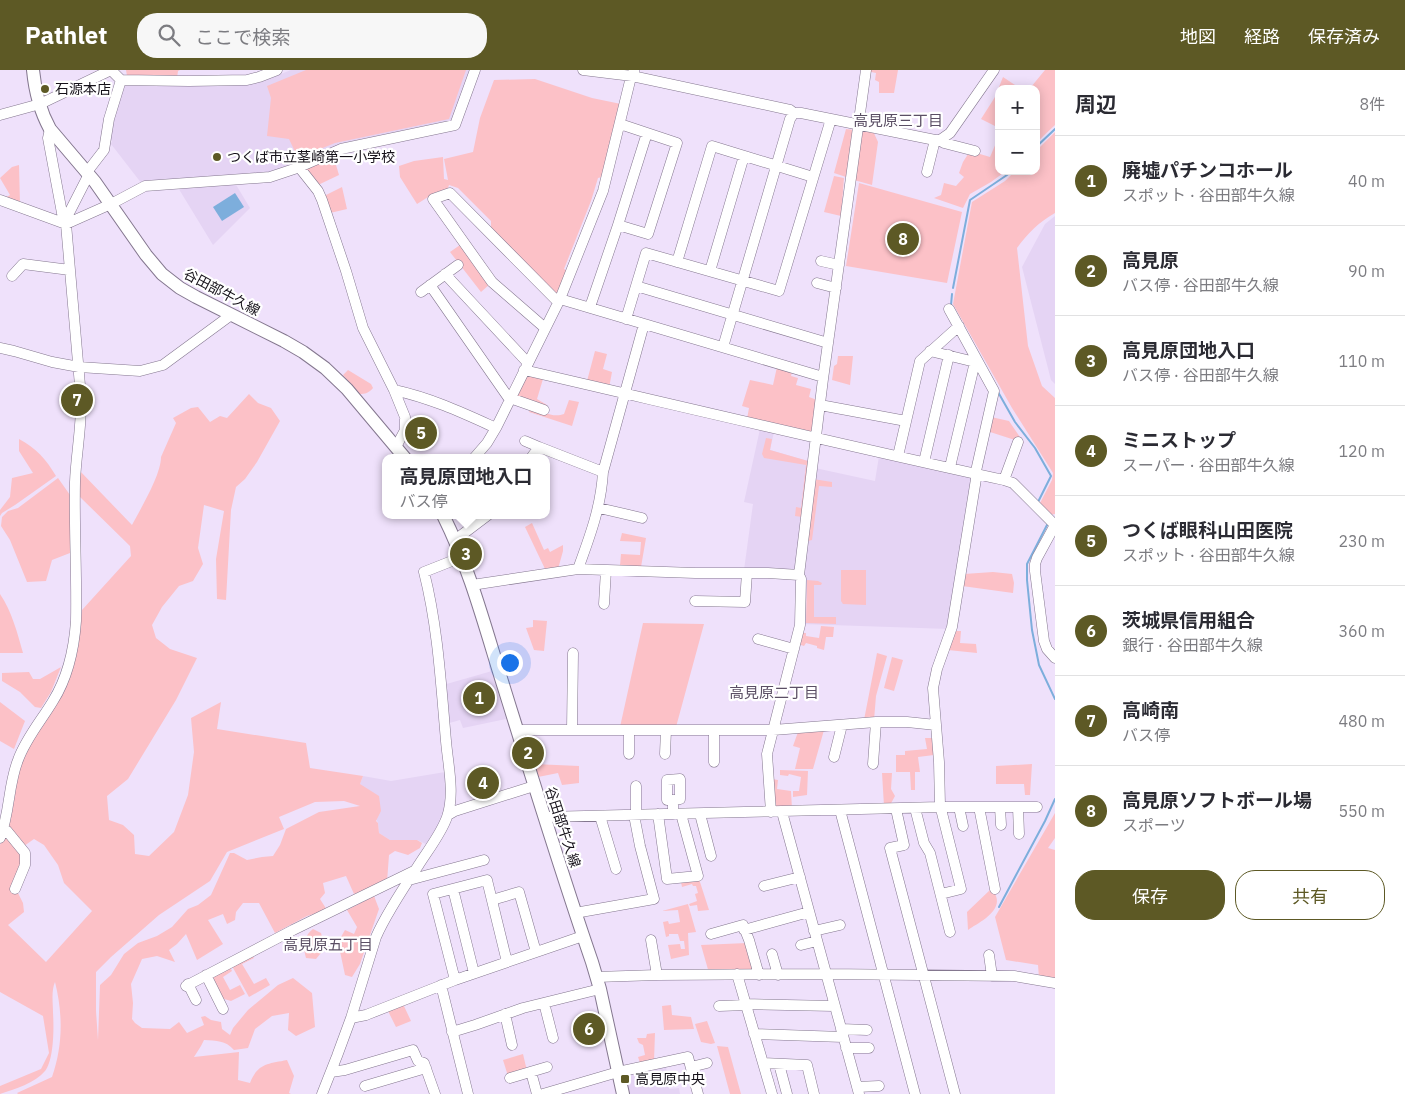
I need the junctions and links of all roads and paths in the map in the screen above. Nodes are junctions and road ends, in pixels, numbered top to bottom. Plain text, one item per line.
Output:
1 (33, 70) edge
2 (111, 70) edge
3 (277, 70) edge
4 (475, 70) edge
5 (583, 70) edge
6 (866, 70) edge
7 (994, 70) edge
8 (599, 71) edge
9 (633, 73) edge
10 (258, 74) edge
11 (121, 80) junction
12 (40, 104) junction
13 (794, 113) junction
14 (0, 115) edge
15 (831, 119) junction
16 (620, 124) junction
17 (858, 125) junction
18 (50, 129) junction
19 (647, 133) junction
20 (937, 140) junction
21 (975, 151) dead end
22 (744, 156) junction
23 (776, 166) junction
24 (299, 167) junction
25 (927, 172) dead end
26 (88, 173) junction
27 (813, 177) junction
28 (0, 200) edge
29 (111, 204) junction
30 (66, 224) junction
31 (618, 225) junction
32 (821, 261) dead end
33 (677, 262) junction
34 (458, 265) dead end
35 (839, 265) junction
36 (70, 270) junction
37 (710, 271) junction
38 (445, 274) junction
39 (12, 276) dead end
40 (743, 281) junction
41 (817, 283) dead end
42 (430, 286) junction
43 (636, 286) junction
44 (836, 288) junction
45 (421, 292) dead end
46 (559, 301) junction
47 (590, 307) junction
48 (950, 309) dead end
49 (231, 315) junction
50 (733, 315) junction
51 (626, 319) junction
52 (644, 324) junction
53 (959, 326) junction
54 (545, 328) junction
55 (828, 343) junction
56 (723, 347) junction
57 (0, 348) edge
58 (930, 351) junction
59 (949, 355) junction
60 (976, 361) junction
61 (526, 366) junction
62 (79, 367) junction
63 (823, 377) junction
64 (394, 390) junction
65 (625, 394) junction
66 (510, 399) junction
67 (820, 405) junction
68 (544, 410) dead end
69 (906, 421) junction
70 (496, 428) junction
71 (816, 439) junction
72 (525, 441) dead end
73 (1018, 442) dead end
74 (396, 447) junction
75 (539, 447) junction
76 (402, 454) edge
77 (479, 454) edge
78 (534, 454) edge
79 (898, 456) junction
80 (924, 462) junction
81 (950, 467) junction
82 (603, 472) junction
83 (976, 474) junction
84 (1004, 480) junction
85 (599, 508) junction
86 (642, 518) dead end
87 (445, 519) edge
88 (483, 519) edge
89 (1055, 525) edge
90 (455, 540) junction
91 (462, 557) junction
92 (578, 569) junction
93 (606, 570) junction
94 (747, 573) junction
95 (799, 575) junction
96 (472, 586) junction
97 (695, 601) dead end
98 (604, 604) dead end
99 (758, 639) dead end
100 (794, 649) junction
101 (573, 653) dead end
102 (1055, 658) edge
103 (876, 722) junction
104 (842, 725) junction
105 (936, 725) junction
106 (517, 730) junction
107 (572, 730) junction
108 (629, 730) junction
109 (666, 730) junction
110 (714, 730) junction
111 (773, 730) junction
112 (629, 754) dead end
113 (665, 754) dead end
114 (834, 756) dead end
115 (714, 762) dead end
116 (873, 764) dead end
117 (534, 786) junction
118 (636, 786) dead end
119 (673, 800) dead end
120 (940, 807) junction
121 (959, 807) junction
122 (979, 807) junction
123 (1000, 807) junction
124 (1018, 807) junction
125 (1038, 807) dead end
126 (4, 808) edge
127 (914, 808) junction
128 (896, 809) junction
129 (840, 810) junction
130 (777, 812) junction
131 (658, 814) junction
132 (677, 814) junction
133 (700, 814) junction
134 (448, 815) junction
135 (635, 815) junction
136 (600, 816) junction
137 (544, 817) junction
138 (1001, 825) dead end
139 (963, 826) dead end
140 (2, 833) edge
141 (1019, 834) dead end
142 (711, 856) dead end
143 (484, 860) dead end
144 (616, 869) dead end
145 (412, 875) junction
146 (800, 877) junction
147 (764, 886) dead end
148 (15, 889) dead end
149 (453, 889) junction
150 (995, 889) dead end
151 (941, 894) junction
152 (492, 900) junction
153 (809, 912) junction
154 (575, 913) junction
155 (840, 925) dead end
156 (744, 930) junction
157 (950, 932) dead end
158 (710, 934) dead end
159 (583, 936) junction
160 (815, 936) junction
161 (651, 940) dead end
162 (801, 945) dead end
163 (536, 952) junction
164 (772, 954) dead end
165 (989, 955) dead end
166 (507, 962) junction
167 (474, 974) junction
168 (736, 974) junction
169 (825, 974) junction
170 (206, 975) junction
171 (656, 975) junction
172 (759, 975) junction
173 (778, 975) junction
174 (883, 975) junction
175 (924, 975) junction
176 (992, 976) junction
177 (455, 980) junction
178 (598, 983) junction
179 (1055, 983) edge
180 (442, 985) junction
181 (196, 1000) dead end
182 (544, 1003) junction
183 (745, 1005) junction
184 (719, 1006) dead end
185 (834, 1006) junction
186 (223, 1009) dead end
187 (477, 1012) dead end
188 (505, 1014) junction
189 (351, 1018) junction
190 (480, 1023) junction
191 (866, 1030) dead end
192 (452, 1032) junction
193 (754, 1034) junction
194 (553, 1038) dead end
195 (843, 1038) junction
196 (512, 1045) dead end
197 (869, 1048) dead end
198 (707, 1063) dead end
199 (762, 1063) junction
200 (779, 1064) junction
201 (547, 1067) dead end
202 (691, 1067) junction
203 (426, 1068) junction
204 (331, 1072) junction
205 (531, 1072) junction
206 (618, 1072) junction
207 (510, 1078) dead end
208 (365, 1086) dead end
209 (879, 1086) dead end
210 (578, 1089) edge
211 (858, 1090) edge
212 (322, 1094) edge
213 (435, 1094) edge
214 (468, 1094) edge
215 (537, 1094) edge
216 (543, 1094) edge
217 (623, 1094) edge
218 (698, 1094) edge
219 (772, 1094) edge
220 (787, 1094) edge
221 (814, 1094) edge
222 (915, 1094) edge
223 (955, 1094) edge

1 - 12 main road, 谷田部牛久線
2 - 11 street
2 - 12 street
3 - 10 street
4 - 24 street
5 - 8 street
6 - 17 street
7 - 20 street
8 - 9 street
9 - 13 street
9 - 16 street
10 - 11 street
11 - 26 street
12 - 14 street
12 - 18 main road, 谷田部牛久線
13 - 15 street
13 - 23 street
15 - 17 street
15 - 27 street
16 - 19 street
16 - 46 street
17 - 20 street
17 - 35 street
18 - 26 main road, 谷田部牛久線
18 - 30 street
19 - 31 street
19 - 31 street
20 - 21 street
20 - 25 street
22 - 23 street
22 - 33 street
22 - 37 street
23 - 27 street
23 - 40 street
24 - 29 street
24 - 64 street
26 - 29 main road, 谷田部牛久線
26 - 30 street
27 - 40 street
28 - 30 street
29 - 30 street
29 - 49 main road, 谷田部牛久線
30 - 36 street
31 - 47 street
32 - 35 street
33 - 37 street
33 - 43 street
34 - 38 street
35 - 44 street
36 - 39 street
36 - 62 street
37 - 40 street
38 - 42 street
38 - 61 street
40 - 50 street
41 - 44 street
42 - 45 street
42 - 66 street
43 - 50 street
43 - 51 street
44 - 55 street
46 - 47 street
46 - 54 street
46 - 54 street
47 - 51 street
48 - 53 street
49 - 62 street
49 - 74 main road, 谷田部牛久線
50 - 55 street
50 - 56 street
51 - 52 street
52 - 56 street
52 - 65 street
53 - 58 street
53 - 60 street
54 - 61 street
55 - 63 street
56 - 63 street
57 - 62 street
58 - 59 street
58 - 69 street
59 - 60 street
59 - 80 street
60 - 81 street
60 - 83 street
61 - 65 street
61 - 66 street
62 - 126 street
63 - 67 street
64 - 70 street
64 - 74 street
65 - 71 street
65 - 82 street
66 - 68 street
66 - 70 street
67 - 69 street
67 - 71 street
69 - 79 street
70 - 77 street
71 - 79 street
71 - 95 street
72 - 75 street
73 - 84 street
74 - 76 main road, 谷田部牛久線
75 - 78 street
75 - 82 street
79 - 80 street
80 - 81 street
81 - 83 street
82 - 85 street
83 - 84 street
83 - 105 street
84 - 89 street
85 - 86 street
85 - 92 street
87 - 90 main road, 谷田部牛久線
88 - 90 street
89 - 102 street
90 - 91 main road, 谷田部牛久線
91 - 96 main road, 谷田部牛久線
91 - 134 street
92 - 93 street
92 - 96 street
93 - 94 street
93 - 98 street
94 - 95 street
94 - 97 street
95 - 100 street
96 - 106 main road, 谷田部牛久線
99 - 100 street
100 - 111 street
101 - 107 street
103 - 104 street
103 - 105 street
103 - 116 street
104 - 111 street
104 - 114 street
105 - 120 street
106 - 107 street
106 - 117 main road, 谷田部牛久線
107 - 108 street
108 - 109 street
108 - 112 street
109 - 110 street
109 - 113 street
110 - 111 street
110 - 115 street
111 - 130 street
117 - 134 street
117 - 137 main road, 谷田部牛久線
118 - 135 street
119 - 132 street
120 - 121 street
120 - 127 street
120 - 151 street
121 - 122 street
121 - 139 street
122 - 123 street
122 - 150 street
123 - 124 street
123 - 138 street
124 - 125 street
124 - 141 street
126 - 140 street
127 - 128 street
127 - 151 street
128 - 129 street
128 - 175 street
129 - 130 street
129 - 174 street
130 - 133 street
130 - 146 street
131 - 132 street
131 - 132 street
131 - 135 street
132 - 133 street
133 - 142 street
134 - 145 street
135 - 136 street
135 - 154 street
136 - 137 street
136 - 144 street
137 - 154 main road, 谷田部牛久線
140 - 148 street
143 - 145 street
145 - 170 street
145 - 189 street
146 - 147 street
146 - 153 street
149 - 152 street
149 - 167 street
149 - 177 street
151 - 157 street
152 - 163 street
152 - 166 street
153 - 156 street
153 - 160 street
154 - 159 main road, 谷田部牛久線
155 - 160 street
156 - 158 street
156 - 172 street
159 - 163 street
159 - 178 main road, 谷田部牛久線
160 - 162 street
160 - 169 street
161 - 171 street
163 - 166 street
164 - 173 street
165 - 176 street
166 - 167 street
167 - 177 street
168 - 171 street
168 - 172 street
168 - 183 street
169 - 173 street
169 - 174 street
169 - 185 street
170 - 181 street
170 - 186 street
171 - 178 street
172 - 173 street
174 - 175 street
174 - 222 street
175 - 176 street
175 - 223 street
176 - 179 street
177 - 180 street
178 - 182 street
178 - 206 main road, 谷田部牛久線
180 - 189 street
180 - 192 street
182 - 188 street
182 - 194 street
183 - 184 street
183 - 185 street
183 - 193 street
185 - 195 street
187 - 190 street
188 - 190 street
188 - 196 street
189 - 204 street
190 - 192 street
191 - 195 street
192 - 214 street
193 - 195 street
193 - 199 street
195 - 197 street
195 - 211 street
198 - 202 street
199 - 200 street
199 - 219 street
200 - 220 street
200 - 221 street
201 - 205 street
202 - 206 street
202 - 218 street
203 - 204 street
203 - 208 street
203 - 213 street
204 - 212 street
205 - 207 street
205 - 215 street
206 - 210 street
206 - 217 main road, 谷田部牛久線
209 - 211 street
210 - 216 street

